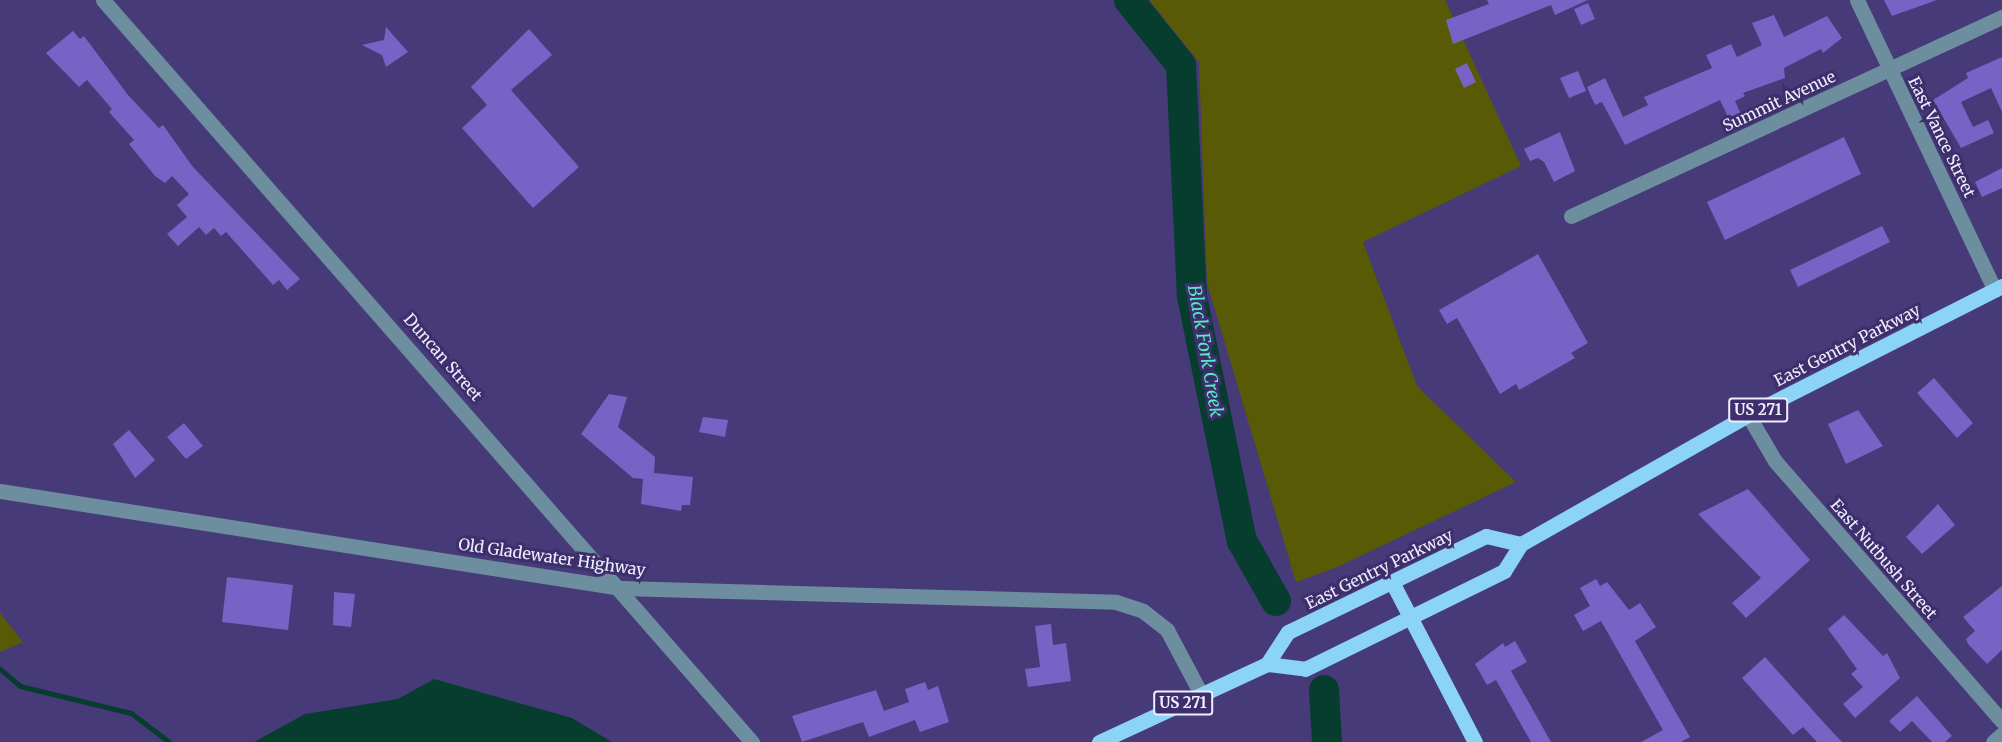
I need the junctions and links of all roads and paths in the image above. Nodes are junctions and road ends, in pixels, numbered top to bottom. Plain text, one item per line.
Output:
1 (103, 0) edge
2 (1857, 0) edge
3 (2002, 17) edge
4 (1890, 70) junction
5 (1571, 216) dead end
6 (1998, 288) edge
7 (1748, 415) junction
8 (0, 491) edge
9 (1521, 544) junction
10 (1392, 582) junction
11 (621, 588) junction
12 (1410, 618) junction
13 (1267, 664) junction
14 (1202, 694) junction
15 (2000, 714) edge
16 (2002, 734) edge
17 (752, 742) edge
18 (1099, 742) edge
19 (1475, 742) edge
20 (1993, 742) edge

1 - 11 street, Duncan Street
2 - 4 street, East Vance Street
3 - 4 street, Summit Avenue
4 - 5 street, Summit Avenue
4 - 6 street, East Vance Street
6 - 7 main road, East Gentry Parkway / US 271
7 - 9 main road, East Gentry Parkway / US 271
7 - 15 street, East Nutbush Street
8 - 11 street, Old Gladewater Highway
9 - 10 main road, East Gentry Parkway
9 - 12 main road, East Gentry Parkway / US 271
10 - 12 main road
10 - 13 main road, East Gentry Parkway
11 - 14 street, Old Gladewater Highway
11 - 17 street, Duncan Street
12 - 13 main road, East Gentry Parkway / US 271
12 - 19 main road
13 - 14 main road, US 271
14 - 18 main road, US 271
16 - 20 street

